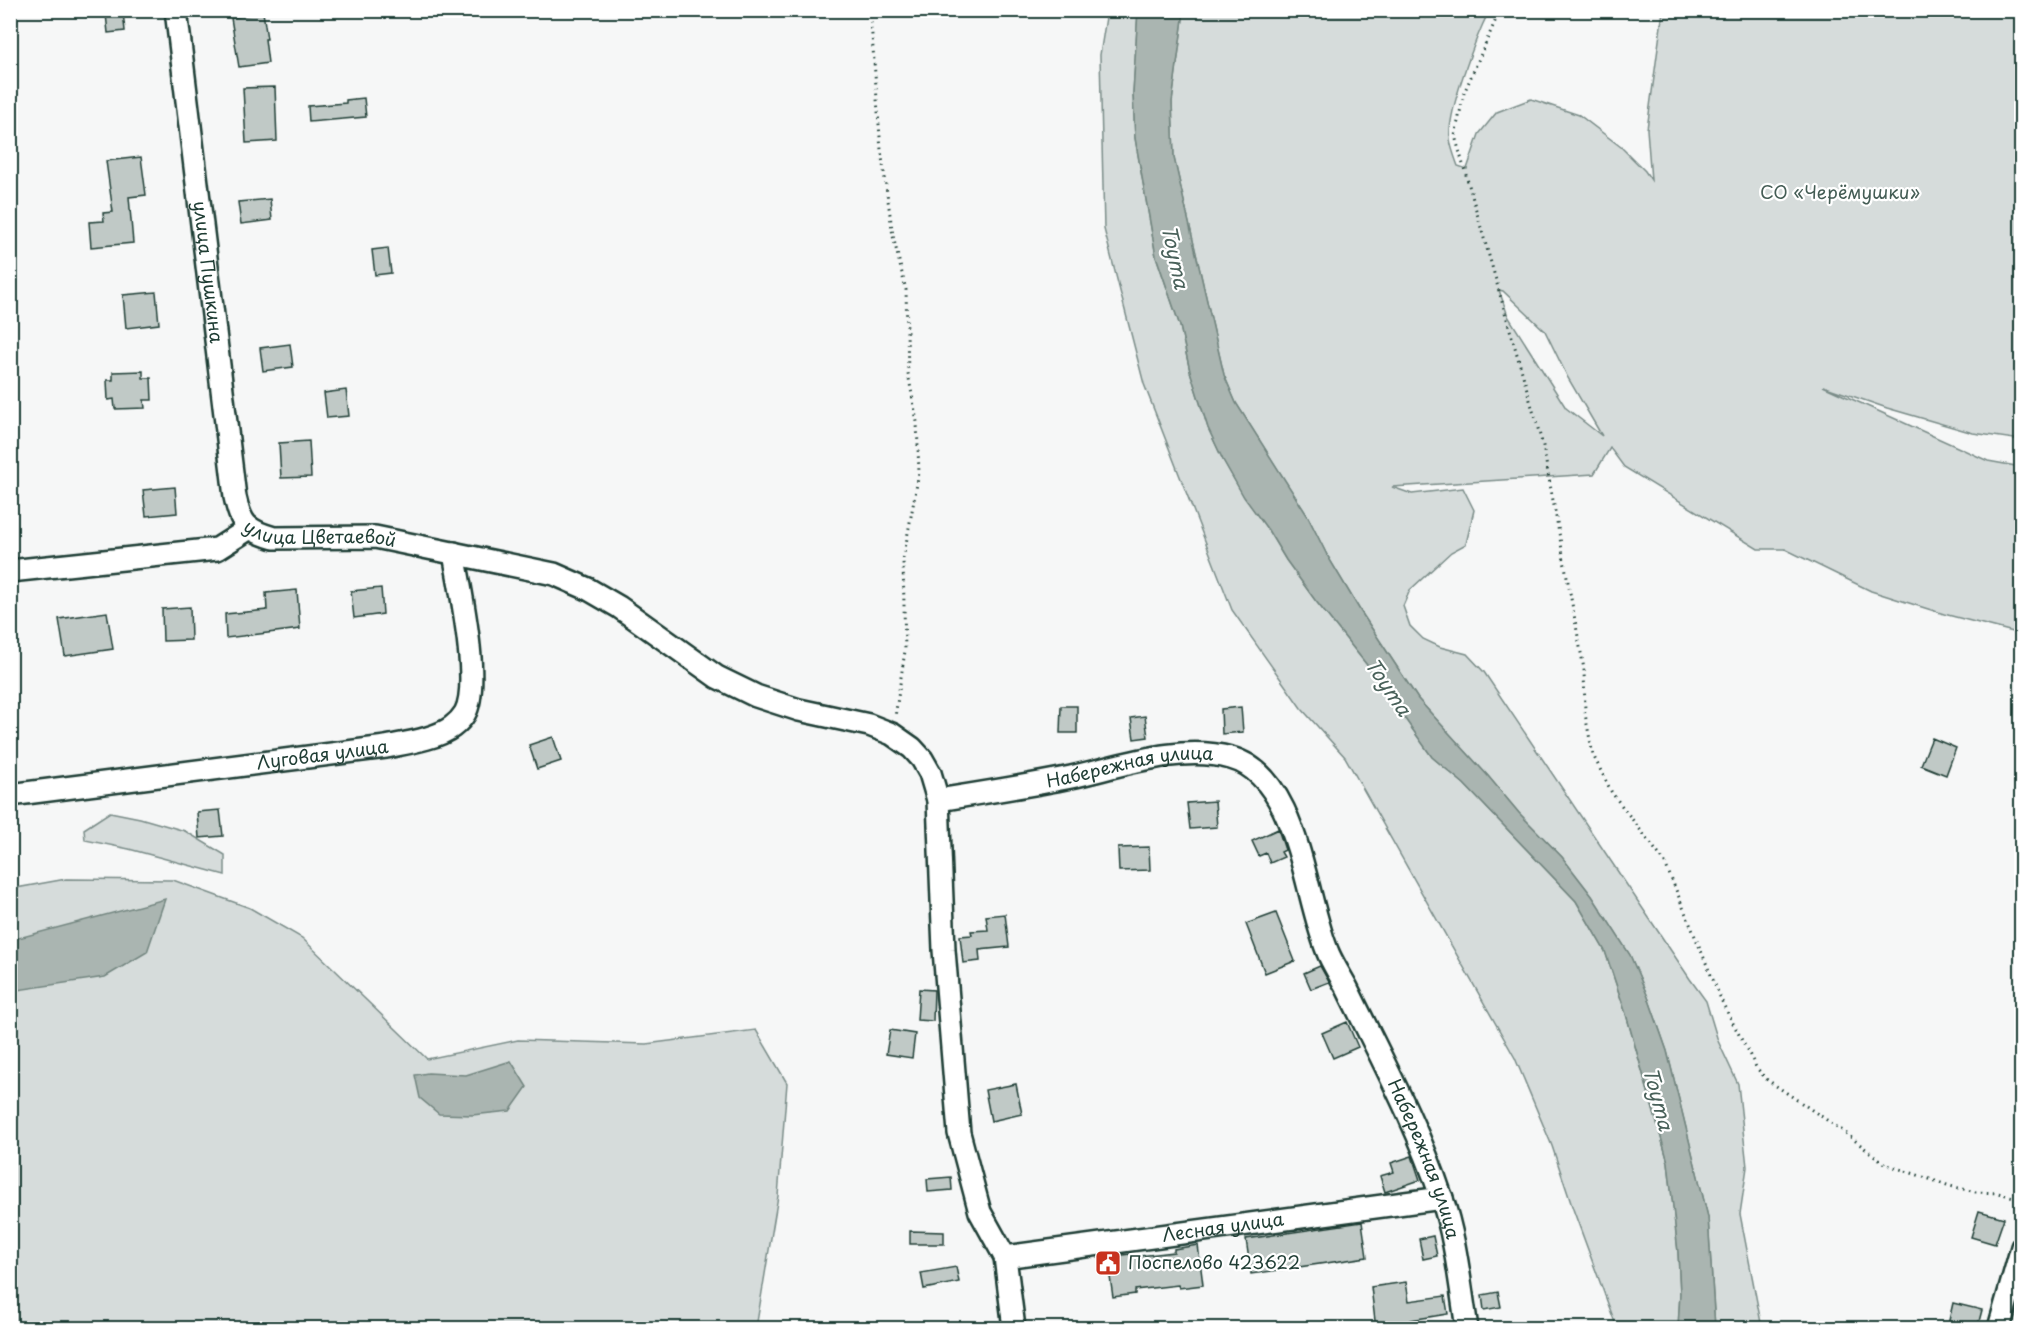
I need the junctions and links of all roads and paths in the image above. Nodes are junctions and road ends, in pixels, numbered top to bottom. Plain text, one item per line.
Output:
1 (176, 10) edge
2 (870, 10) edge
3 (1500, 10) edge
4 (250, 528) junction
5 (454, 553) junction
6 (10, 571) edge
7 (892, 734) junction
8 (10, 795) edge
9 (938, 800) junction
10 (1442, 1198) junction
11 (2022, 1199) edge
12 (2022, 1247) edge
13 (1005, 1257) junction
14 (1014, 1329) edge
15 (1467, 1329) edge
16 (1999, 1329) edge

1 - 4 street, улица Пушкина
2 - 7 path
3 - 11 path
4 - 5 street, улица Цветаевой
4 - 6 street, улица Цветаевой
5 - 7 street, улица Цветаевой
5 - 8 street, Луговая улица
7 - 9 street, улица Цветаевой
9 - 10 street, Набережная улица
9 - 13 street
10 - 13 street, Лесная улица
10 - 15 street, Набережная улица
12 - 16 street
13 - 14 street

